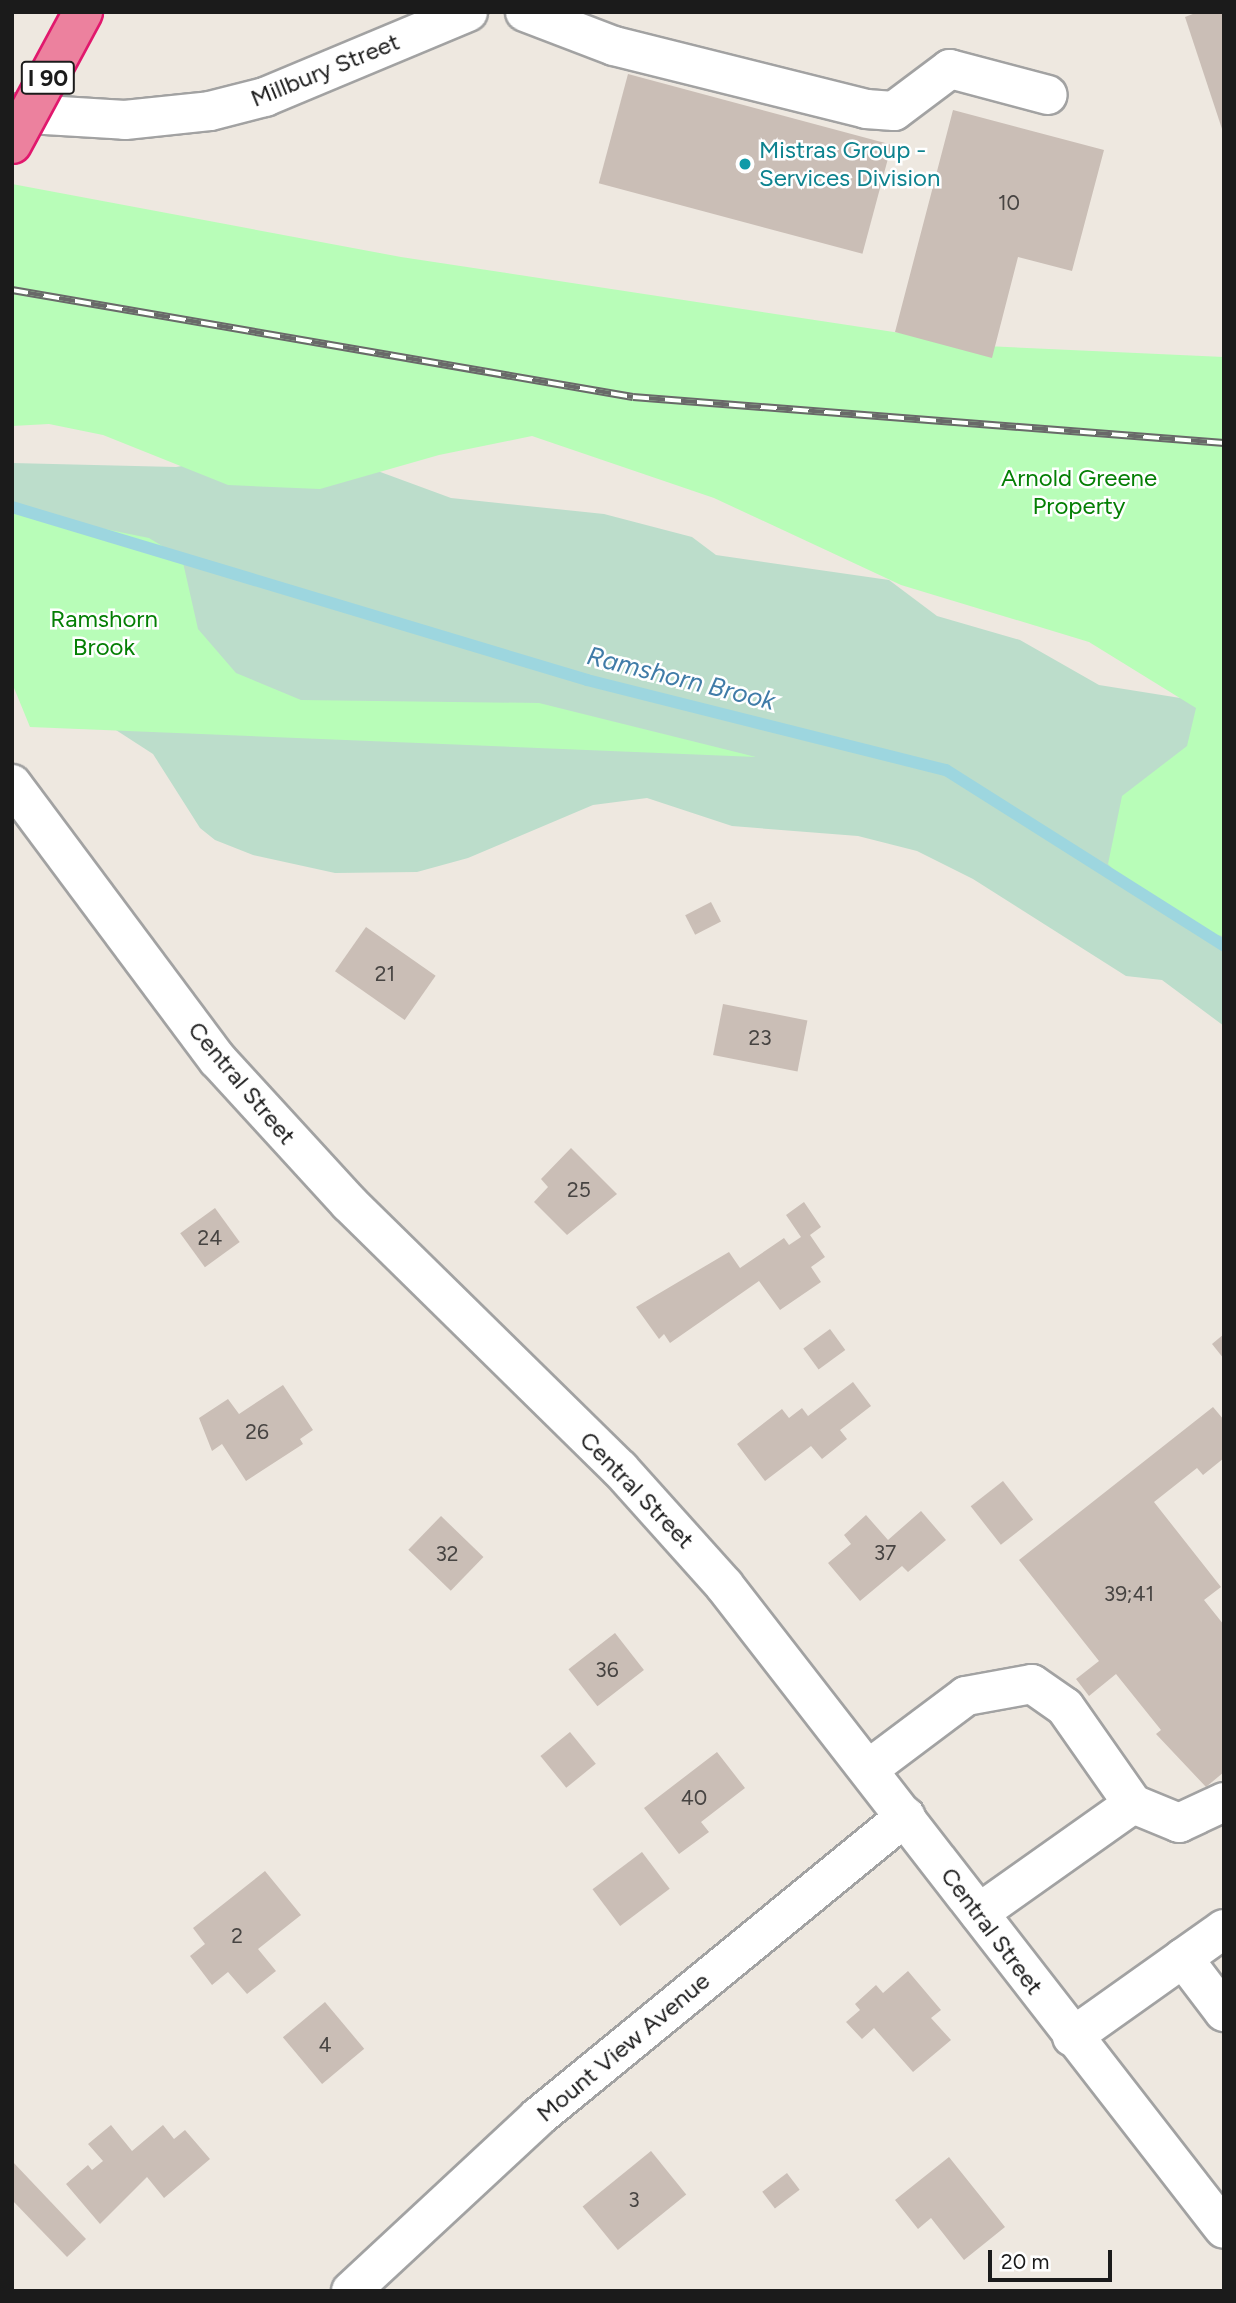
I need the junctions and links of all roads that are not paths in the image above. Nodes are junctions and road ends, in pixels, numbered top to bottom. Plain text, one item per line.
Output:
1 (83, 12) edge
2 (468, 12) edge
3 (525, 12) edge
4 (1048, 95) dead end
5 (12, 113) edge
6 (12, 144) edge
7 (12, 783) edge
8 (870, 1768) junction
9 (1224, 1802) edge
10 (1133, 1804) junction
11 (906, 1815) junction
12 (979, 1913) junction
13 (1224, 1928) edge
14 (1182, 1958) junction
15 (1224, 2012) edge
16 (1072, 2037) junction
17 (1224, 2229) edge
18 (351, 2291) edge

1 - 6 highway, I 90, bridge
2 - 5 street, Millbury Street
3 - 4 street
7 - 8 street, Central Street
8 - 10 street
8 - 11 street, Central Street
9 - 10 street
10 - 12 street
11 - 12 street, Central Street
11 - 18 street, Mount View Avenue
12 - 16 street, Central Street
13 - 14 street
14 - 15 street
14 - 16 street
16 - 17 street, Central Street

